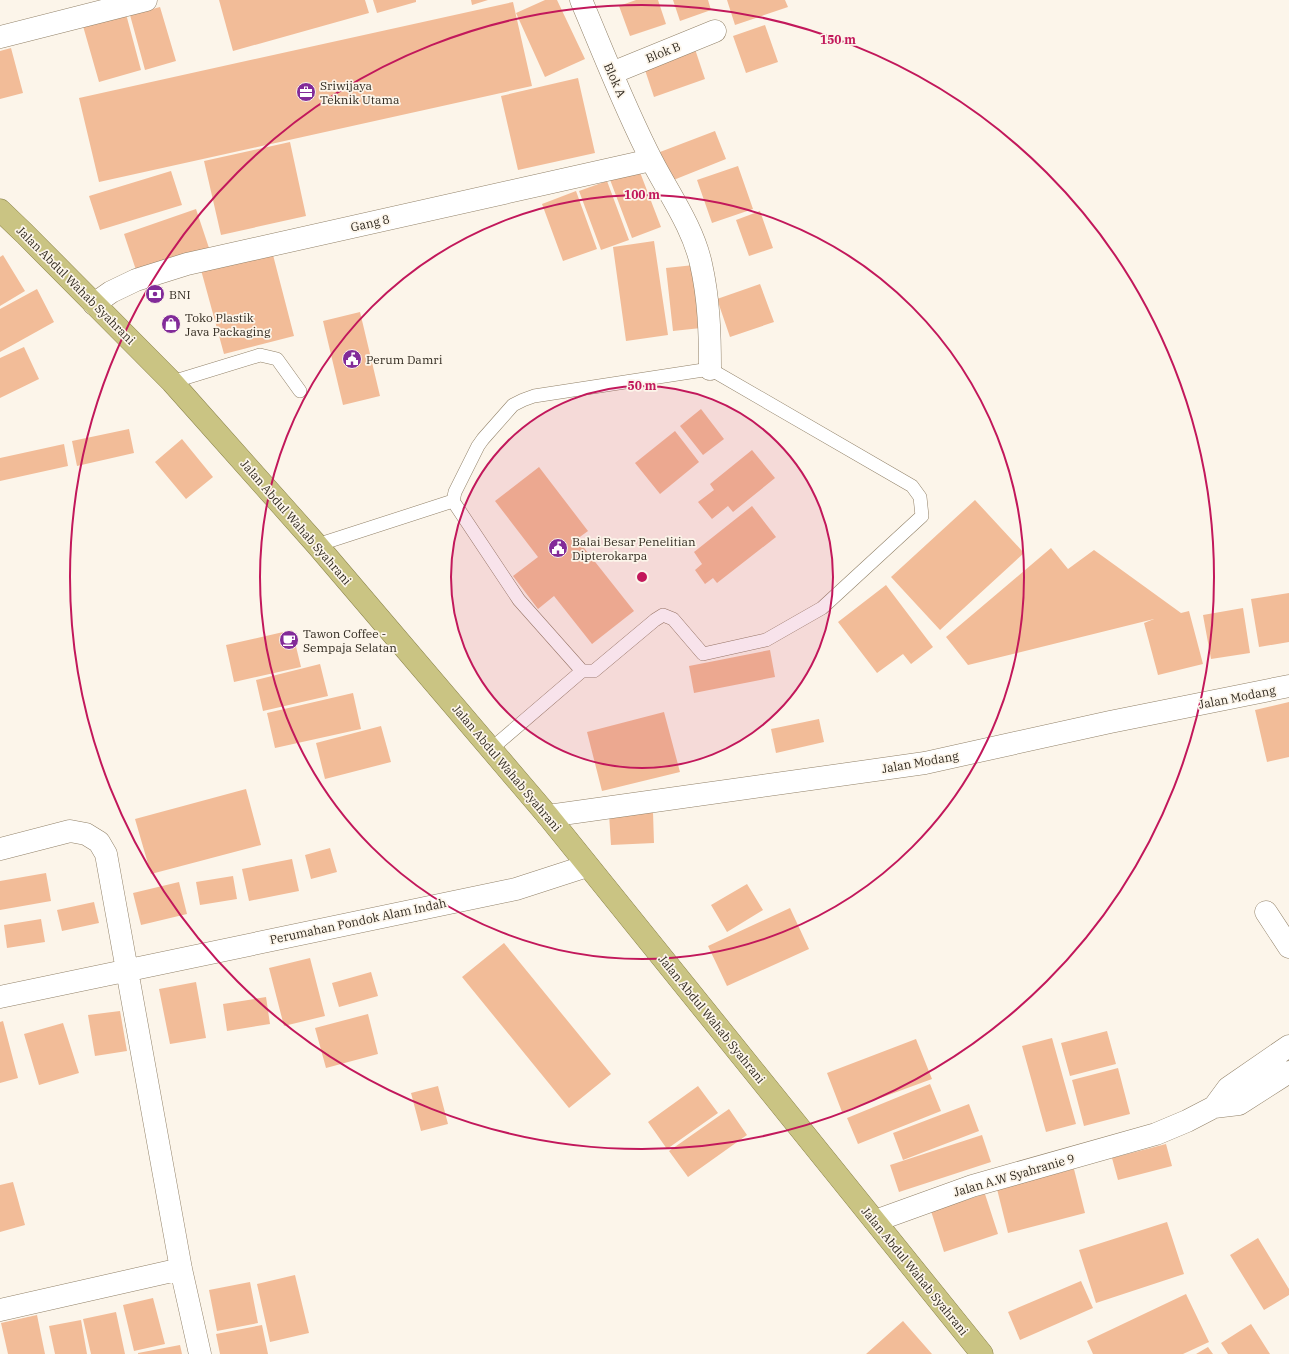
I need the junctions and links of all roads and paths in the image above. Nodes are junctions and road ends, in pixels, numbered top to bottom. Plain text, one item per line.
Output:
1 (146, 0) edge
2 (581, 0) edge
3 (715, 30) dead end
4 (0, 37) edge
5 (612, 73) junction
6 (651, 160) junction
7 (0, 210) edge
8 (94, 304) junction
9 (710, 369) junction
10 (172, 382) junction
11 (300, 391) dead end
12 (453, 501) junction
13 (317, 545) junction
14 (582, 671) junction
15 (1289, 686) edge
16 (491, 749) junction
17 (548, 816) junction
18 (0, 849) edge
19 (587, 866) junction
20 (1266, 912) dead end
21 (1289, 947) edge
22 (127, 970) junction
23 (0, 997) edge
24 (1289, 1046) edge
25 (1289, 1072) edge
26 (1214, 1107) junction
27 (875, 1221) junction
28 (181, 1269) junction
29 (0, 1310) edge
30 (200, 1354) edge
31 (982, 1354) edge

1 - 4 street
2 - 5 street, Blok A
3 - 5 street, Blok B
5 - 6 street, Blok A
6 - 8 street, Gang 8
6 - 9 street, Blok A
7 - 8 highway, Jalan Abdul Wahab Syahrani
8 - 10 highway, Jalan Abdul Wahab Syahrani
9 - 12 lane
9 - 14 lane
10 - 11 lane
10 - 13 highway, Jalan Abdul Wahab Syahrani
12 - 13 lane
12 - 14 lane
13 - 16 highway, Jalan Abdul Wahab Syahrani
14 - 16 lane
15 - 17 street, Jalan Modang
16 - 17 highway, Jalan Abdul Wahab Syahrani
17 - 19 highway, Jalan Abdul Wahab Syahrani
18 - 22 street
19 - 22 street, Perumahan Pondok Alam Indah
19 - 27 highway, Jalan Abdul Wahab Syahrani
20 - 21 street
22 - 23 street, Perumahan Pondok Alam Indah
22 - 28 street
24 - 26 street
25 - 26 street
26 - 27 street, Jalan A.W Syahranie 9
27 - 31 highway, Jalan Abdul Wahab Syahrani
28 - 29 street
28 - 30 street

